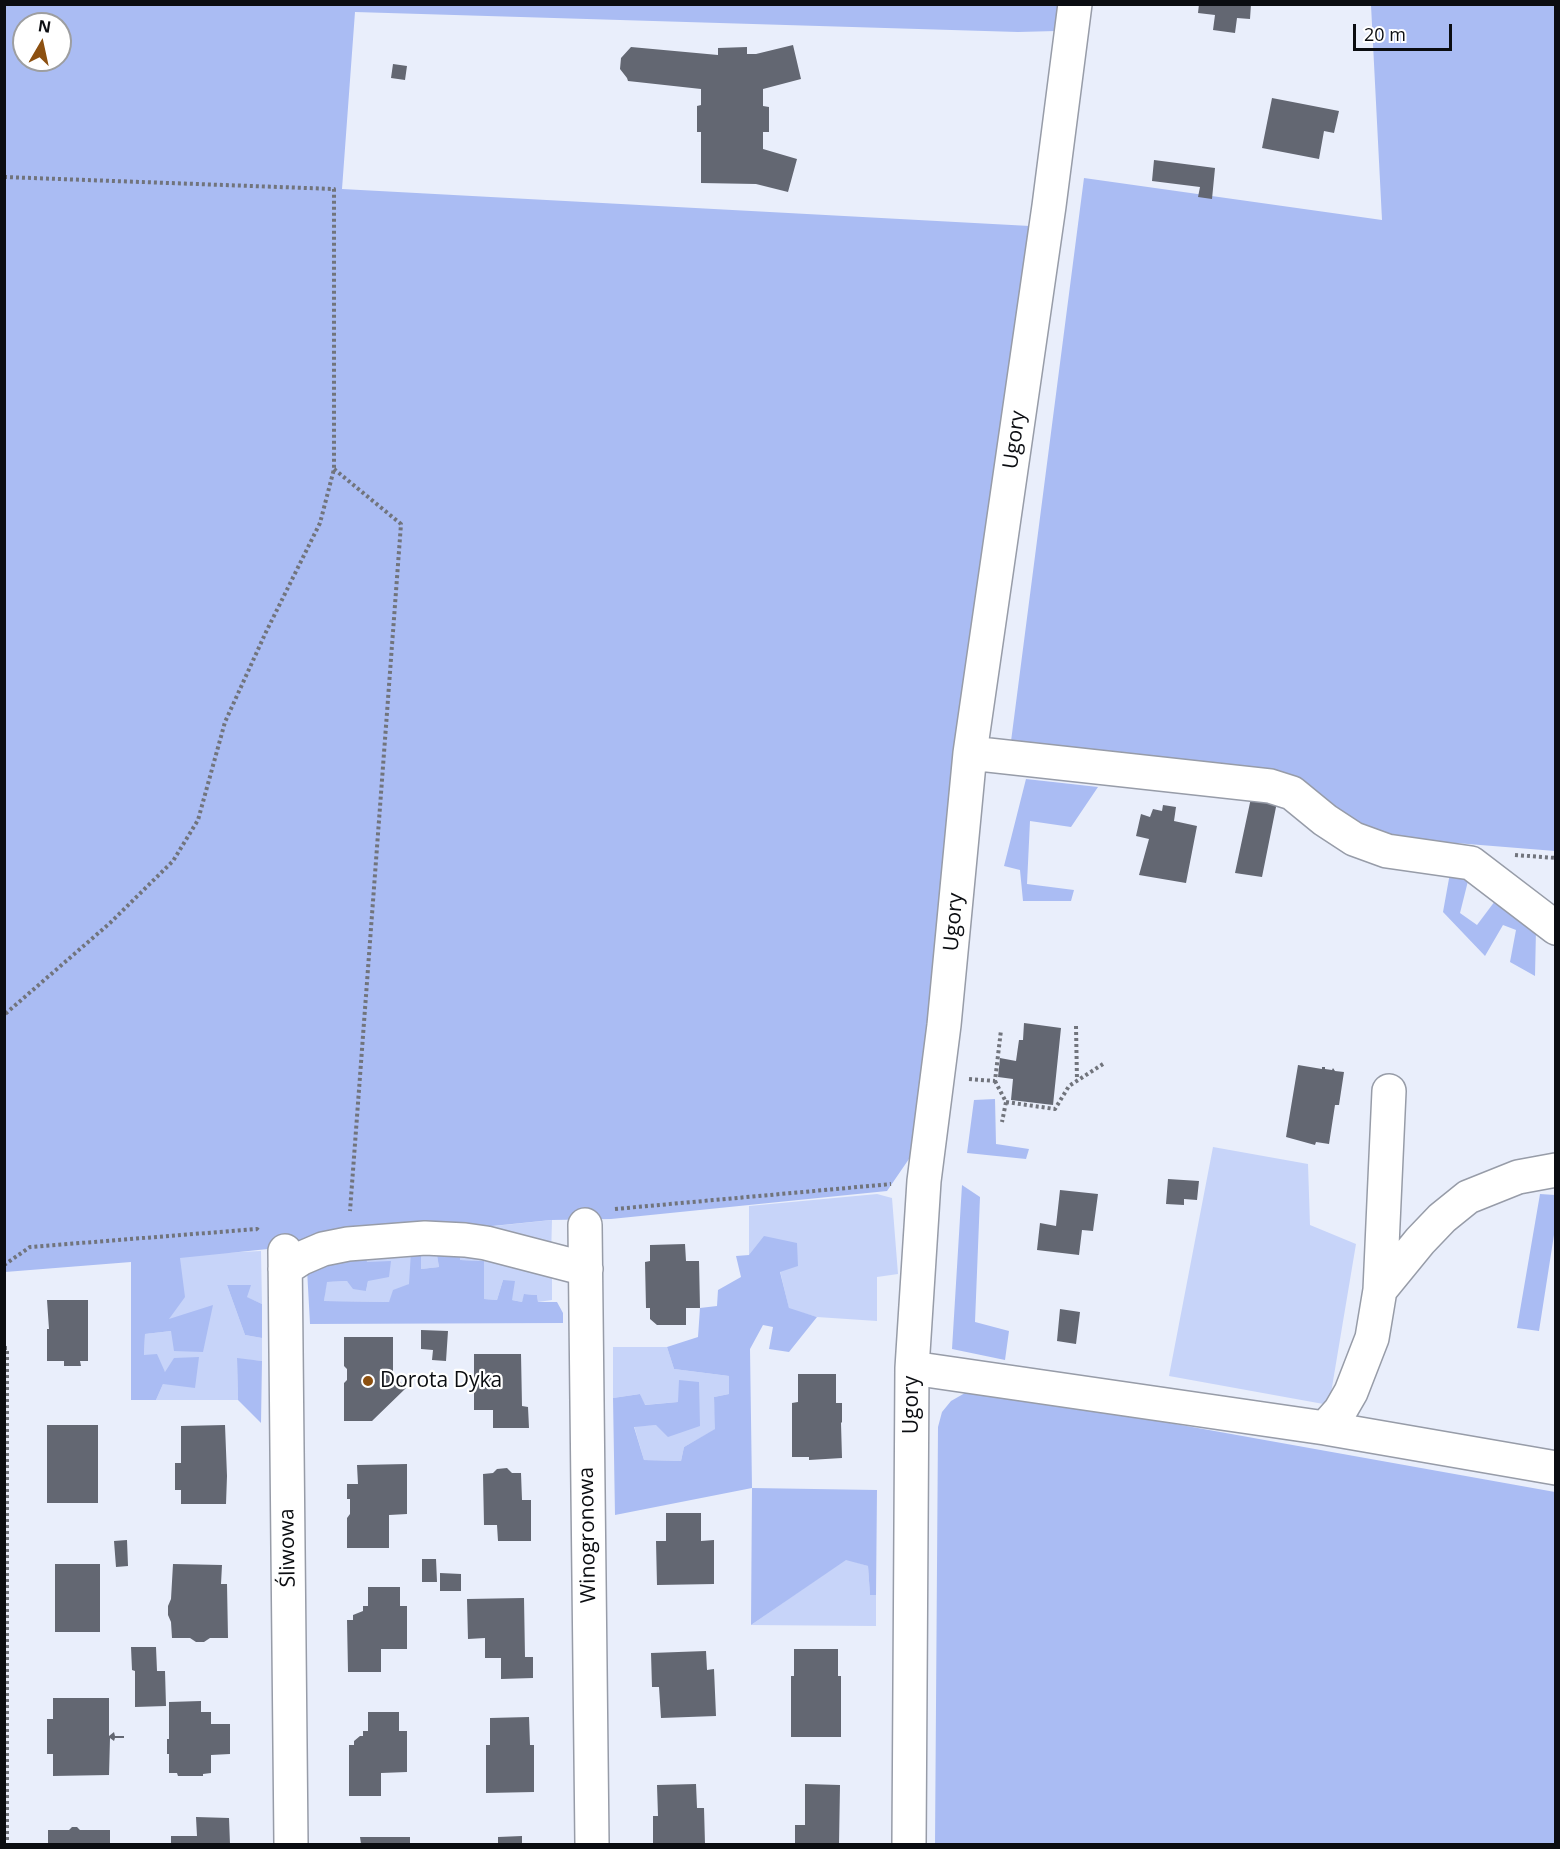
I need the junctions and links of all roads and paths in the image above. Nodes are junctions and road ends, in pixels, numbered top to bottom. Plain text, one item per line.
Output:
1 (1074, 4) edge
2 (4, 177) edge
3 (334, 470) junction
4 (970, 753) junction
5 (1556, 928) edge
6 (4, 1015) edge
7 (1076, 1026) dead end
8 (1001, 1030) dead end
9 (1103, 1064) dead end
10 (938, 1076) junction
11 (1077, 1080) junction
12 (995, 1081) junction
13 (1389, 1091) dead end
14 (1006, 1102) junction
15 (1002, 1122) dead end
16 (1556, 1170) edge
17 (924, 1181) junction
18 (597, 1218) joint
19 (348, 1244) junction
20 (285, 1260) junction
21 (4, 1265) edge
22 (586, 1269) junction
23 (1380, 1290) junction
24 (4, 1348) edge
25 (912, 1368) junction
26 (1324, 1428) junction
27 (1556, 1468) edge
28 (7, 1845) edge
29 (291, 1845) edge
30 (592, 1845) edge
31 (909, 1845) edge

1 - 4 street, Ugory
2 - 3 path
3 - 6 path
3 - 19 path
4 - 5 street
4 - 10 street, Ugory
7 - 11 path
8 - 12 path
9 - 11 path
10 - 12 path
10 - 17 street, Ugory
11 - 14 path
12 - 14 path
13 - 23 street
14 - 15 path
16 - 23 street
17 - 18 path
17 - 25 street, Ugory
18 - 22 street, Winogronowa
19 - 20 street
19 - 22 street
20 - 21 path
20 - 29 street, Śliwowa
22 - 30 street, Winogronowa
23 - 26 street
24 - 28 path
25 - 26 street
25 - 31 street, Ugory
26 - 27 street

